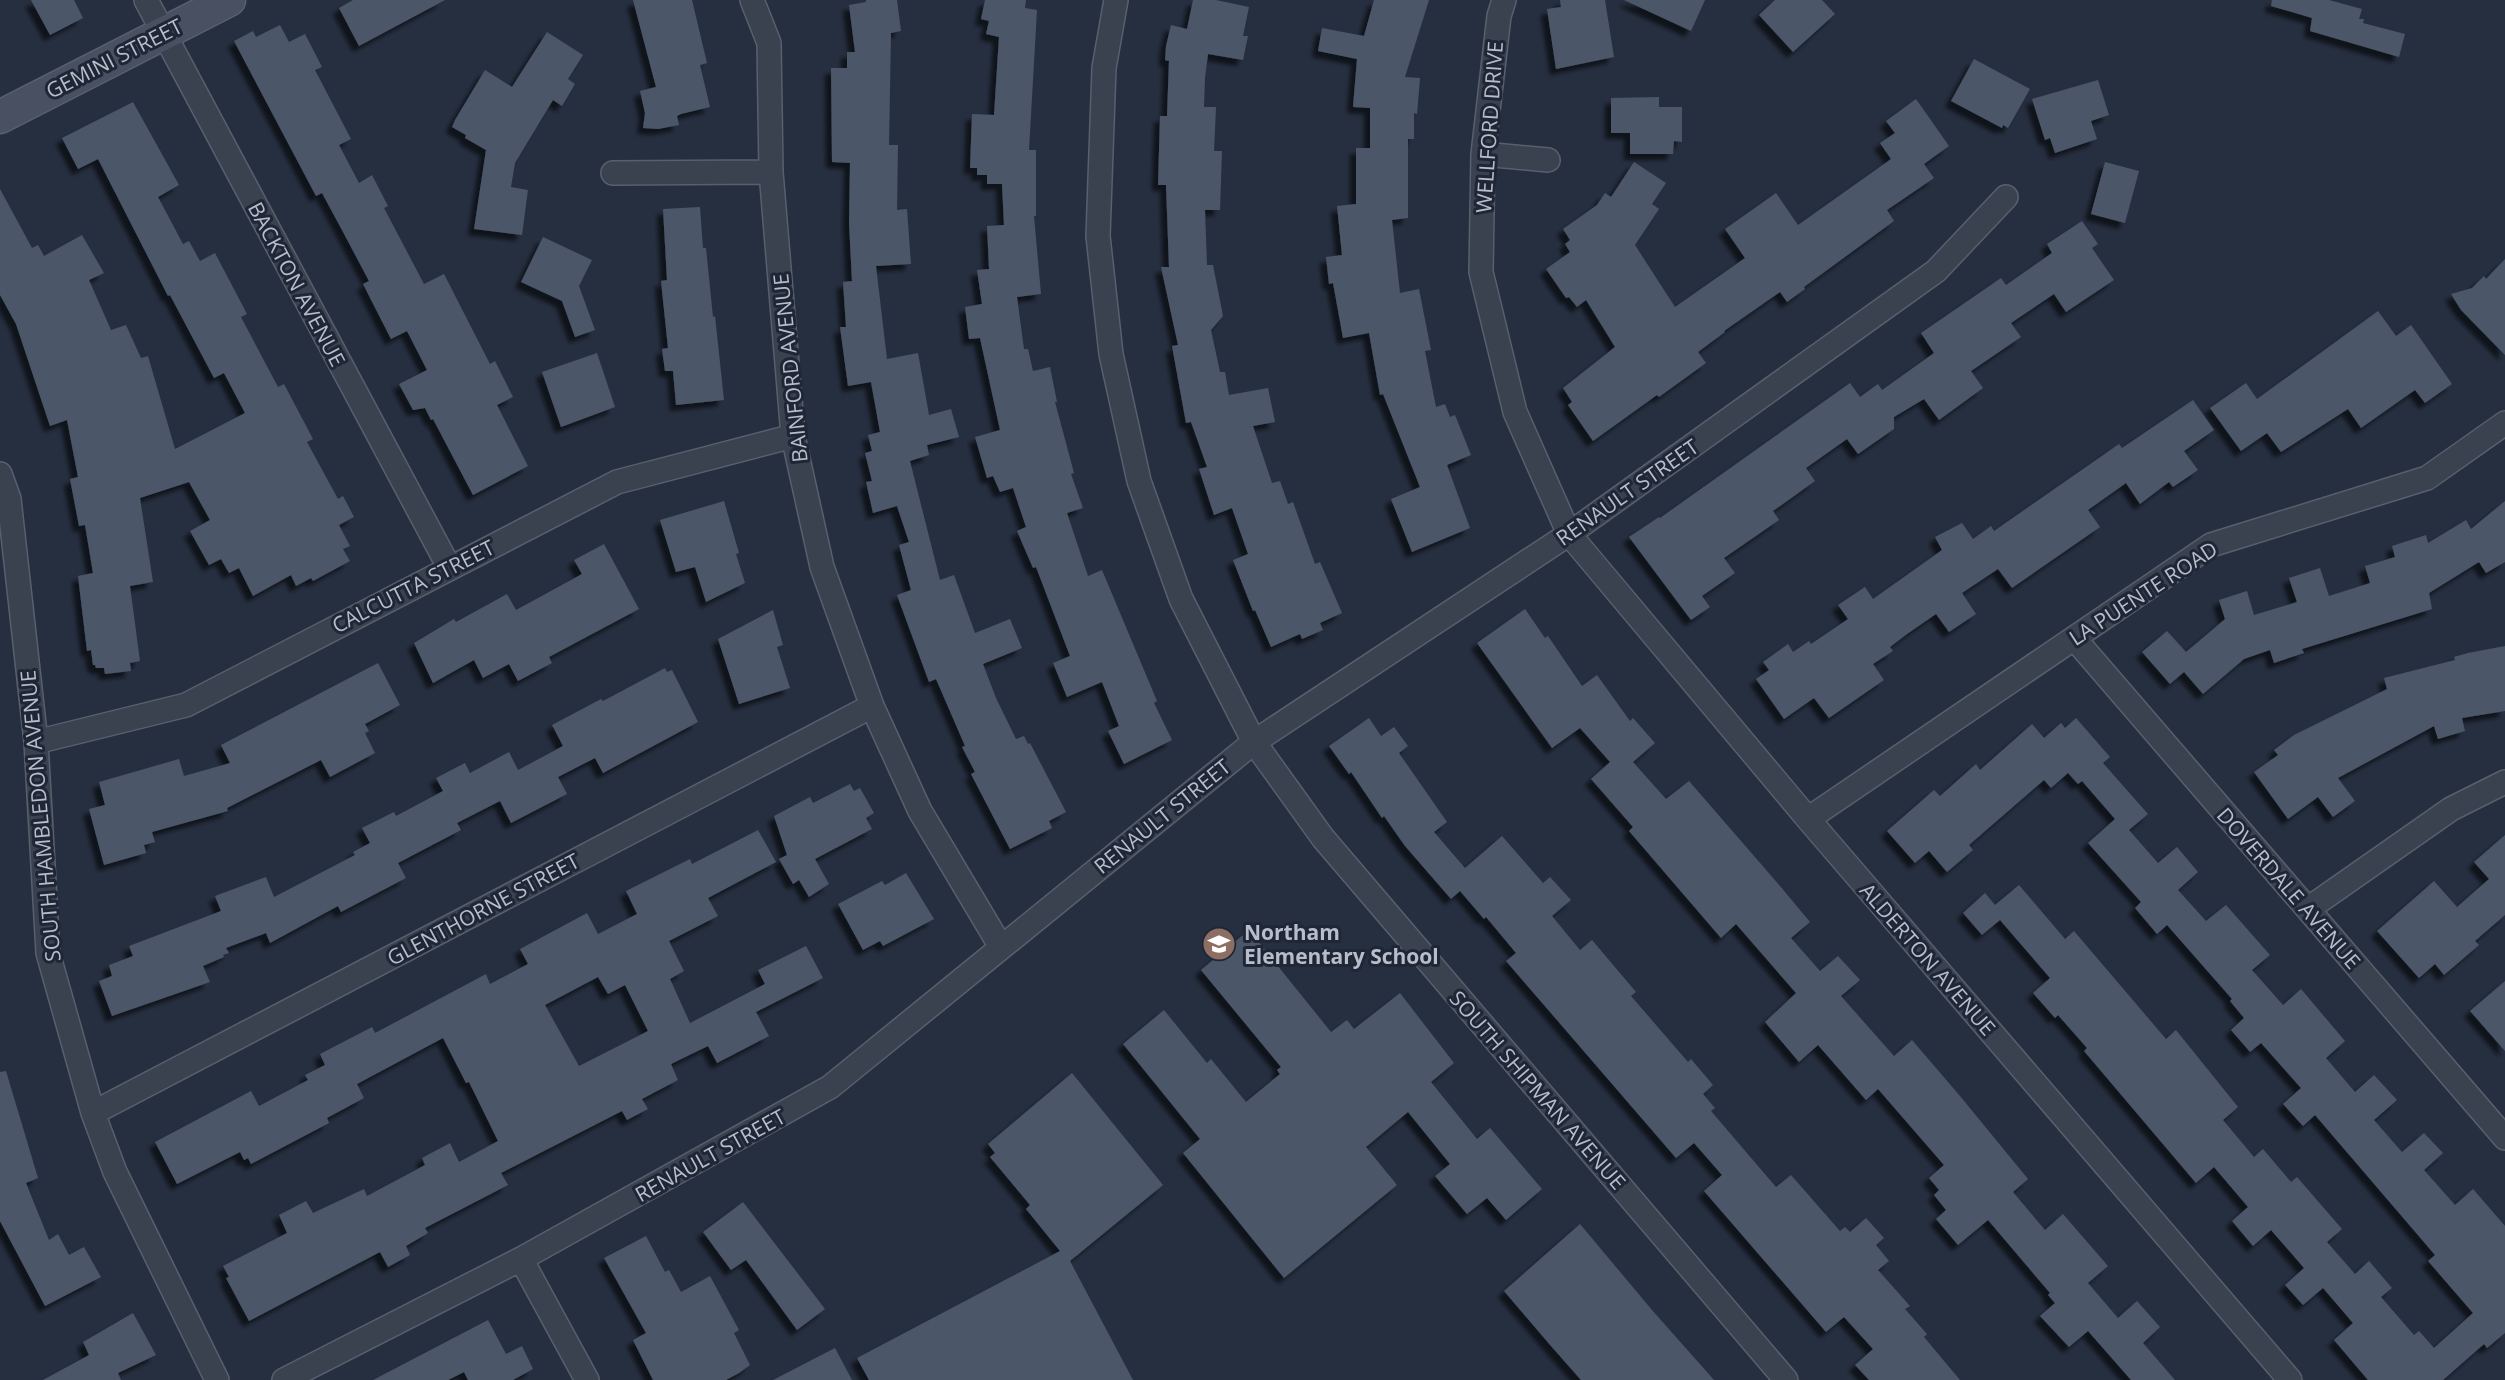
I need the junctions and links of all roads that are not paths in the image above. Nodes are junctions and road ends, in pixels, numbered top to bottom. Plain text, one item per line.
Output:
1 (146, 0) edge
2 (229, 0) edge
3 (752, 0) edge
4 (1116, 0) edge
5 (1504, 0) edge
6 (163, 33) junction
7 (0, 117) edge
8 (1483, 154) junction
9 (1548, 160) dead end
10 (771, 172) junction
11 (613, 173) dead end
12 (2006, 197) dead end
13 (2505, 423) edge
14 (793, 436) junction
15 (0, 474) edge
16 (1569, 534) junction
17 (449, 567) junction
18 (2074, 638) junction
19 (872, 706) junction
20 (36, 742) junction
21 (1254, 742) junction
22 (2505, 782) edge
23 (1808, 819) junction
24 (2308, 909) junction
25 (1001, 947) junction
26 (93, 1113) junction
27 (2505, 1138) edge
28 (521, 1259) junction
29 (217, 1380) edge
30 (284, 1380) edge
31 (587, 1380) edge
32 (1786, 1380) edge
33 (2290, 1380) edge

1 - 6 street, BACKTON AVENUE
2 - 6 street, GEMINI STREET
3 - 10 street, BAINFORD AVENUE
4 - 21 street, SOUTH SHIPMAN AVENUE
5 - 8 street, WELLFORD DRIVE
6 - 7 street, GEMINI STREET
6 - 17 street, BACKTON AVENUE
8 - 9 street
8 - 16 street, WELLFORD DRIVE
10 - 11 street
10 - 14 street, BAINFORD AVENUE
12 - 16 street, RENAULT STREET
13 - 18 street, LA PUENTE ROAD
14 - 17 street, CALCUTTA STREET
14 - 19 street, BAINFORD AVENUE
15 - 20 street, SOUTH HAMBLEDON AVENUE
16 - 21 street, RENAULT STREET
16 - 23 street, ALDERTON AVENUE
17 - 20 street, CALCUTTA STREET
18 - 23 street, LA PUENTE ROAD
18 - 24 street, DOVERDALE AVENUE
19 - 25 street, BAINFORD AVENUE
19 - 26 street, GLENTHORNE STREET
20 - 26 street, SOUTH HAMBLEDON AVENUE
21 - 25 street, RENAULT STREET
21 - 32 street, SOUTH SHIPMAN AVENUE
22 - 24 street
23 - 33 street, ALDERTON AVENUE
24 - 27 street, DOVERDALE AVENUE
25 - 28 street, RENAULT STREET
26 - 29 street, SOUTH HAMBLEDON AVENUE
28 - 30 street, RENAULT STREET
28 - 31 street

